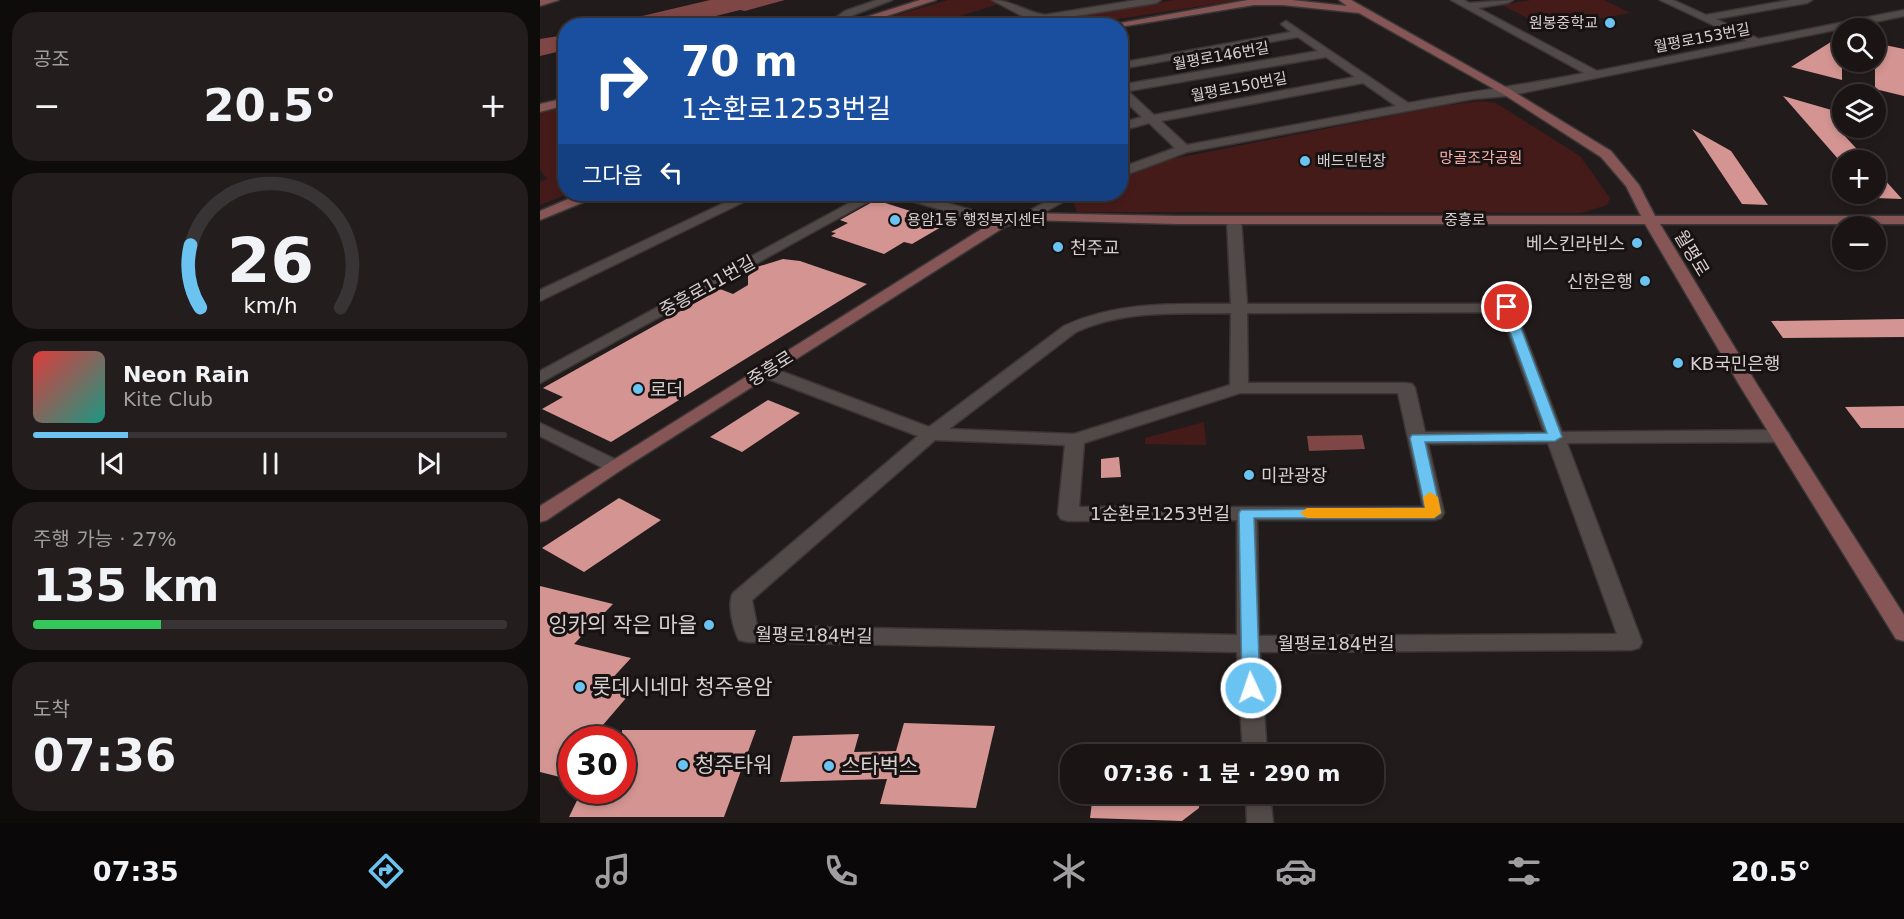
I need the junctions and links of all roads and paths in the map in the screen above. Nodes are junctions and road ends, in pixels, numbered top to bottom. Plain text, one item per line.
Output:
1 (554, 0) edge
2 (886, 0) edge
3 (932, 0) edge
4 (997, 0) edge
5 (1154, 0) edge
6 (1266, 0) edge
7 (1344, 0) edge
8 (1456, 0) edge
9 (1508, 0) edge
10 (1665, 0) edge
11 (1808, 0) edge
12 (1252, 2) junction
13 (540, 3) edge
14 (1468, 6) junction
15 (1363, 7) edge
16 (1904, 13) edge
17 (841, 18) edge
18 (870, 18) edge
19 (1706, 18) junction
20 (1128, 23) edge
21 (1286, 24) dead end
22 (1300, 34) junction
23 (1758, 42) junction
24 (1327, 53) junction
25 (1128, 65) edge
26 (1596, 75) junction
27 (1363, 79) junction
28 (1128, 88) edge
29 (1507, 92) junction
30 (1128, 97) edge
31 (558, 103) edge
32 (540, 108) edge
33 (1407, 108) junction
34 (1150, 119) junction
35 (1128, 125) edge
36 (1184, 149) junction
37 (1128, 170) edge
38 (575, 201) edge
39 (738, 201) edge
40 (862, 201) edge
41 (927, 201) edge
42 (1057, 201) edge
43 (540, 216) edge
44 (1026, 216) junction
45 (1234, 220) junction
46 (1650, 220) junction
47 (1904, 220) edge
48 (1001, 223) junction
49 (540, 296) edge
50 (1239, 308) junction
51 (764, 371) junction
52 (540, 378) edge
53 (1239, 388) junction
54 (540, 429) edge
55 (931, 434) junction
56 (1781, 436) junction
57 (1555, 437) junction
58 (1417, 438) junction
59 (1075, 440) junction
60 (614, 466) junction
61 (1246, 513) junction
62 (540, 515) edge
63 (1904, 633) edge
64 (1248, 644) junction
65 (1254, 744) edge
66 (1259, 804) edge
67 (1260, 823) edge

1 - 13 street
2 - 17 street
3 - 18 street
4 - 5 street
6 - 12 street
7 - 15 street, 월평로
8 - 14 street
9 - 14 street
10 - 19 street
11 - 19 street
12 - 15 street
12 - 20 street
14 - 26 street
15 - 29 street, 월평로
16 - 23 street, 월평로153번길
19 - 23 street
21 - 22 street
22 - 24 street
22 - 25 street
23 - 26 street, 월평로153번길
24 - 27 street
24 - 28 street, 월평로146번길
26 - 29 street, 월평로153번길
27 - 33 street
27 - 34 street, 월평로150번길
29 - 33 street, 월평로153번길
29 - 46 street, 월평로
30 - 34 street
31 - 32 street
33 - 36 street, 월평로153번길
34 - 35 street, 월평로150번길
34 - 36 street
36 - 37 street, 월평로153번길
38 - 43 street
39 - 49 street
40 - 52 street, 중흥로11번길
41 - 48 street
42 - 44 street
44 - 45 street, 중흥로
44 - 48 street, 중흥로
45 - 46 street, 중흥로
45 - 50 street
46 - 47 street, 중흥로
46 - 56 street, 월평로
48 - 51 street, 중흥로
50 - 53 street
50 - 55 street, 월평로184번길
50 - 57 street, 월평로184번길
51 - 55 street
51 - 60 street, 중흥로
53 - 58 street, 1순환로1253번길
53 - 59 street, 1순환로1253번길
54 - 60 street
55 - 59 street
55 - 64 street, 월평로184번길
56 - 57 street
56 - 63 street, 월평로
57 - 58 street
57 - 64 street, 월평로184번길
58 - 61 street, 1순환로1253번길
59 - 61 street, 1순환로1253번길
60 - 62 street, 중흥로
61 - 64 street, 1순환로1253번길
64 - 65 street, 1순환로1253번길
66 - 67 street

